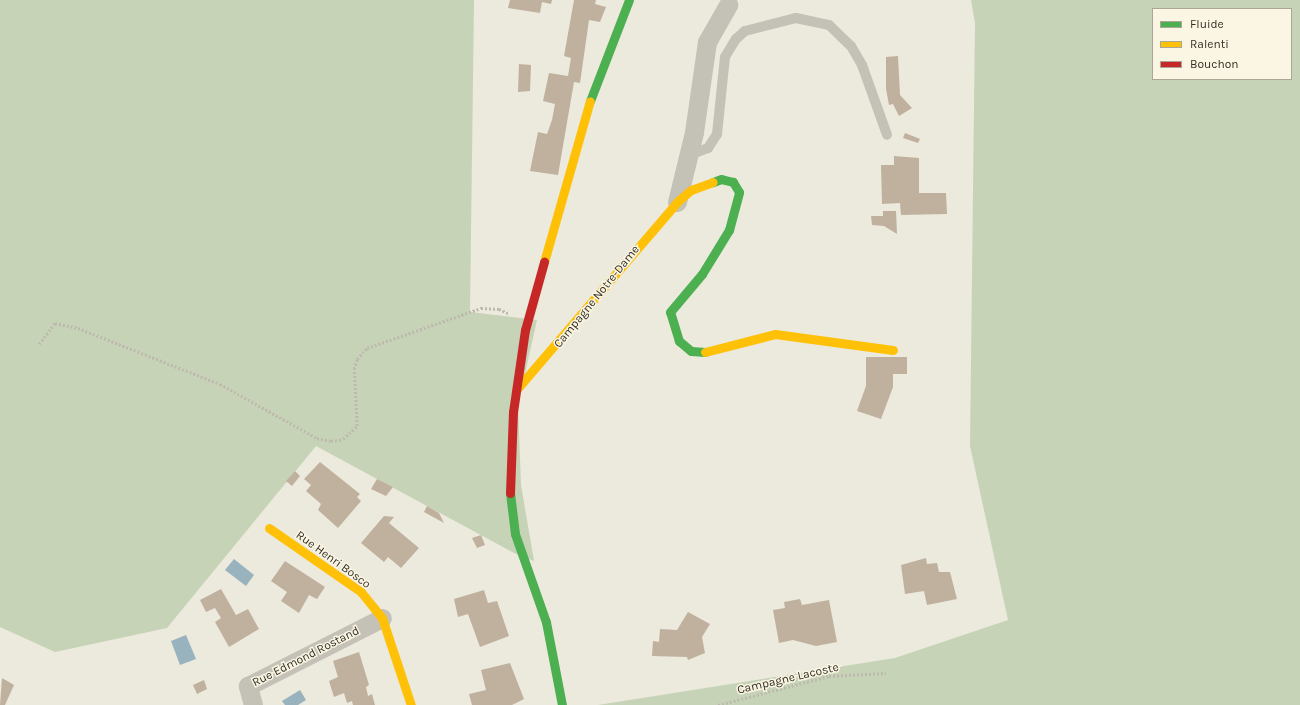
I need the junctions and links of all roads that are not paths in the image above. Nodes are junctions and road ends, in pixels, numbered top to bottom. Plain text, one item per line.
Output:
1 (628, 0) edge
2 (728, 4) dead end
3 (887, 135) dead end
4 (689, 155) junction
5 (677, 202) junction
6 (893, 350) dead end
7 (516, 390) junction
8 (269, 528) dead end
9 (382, 618) junction
10 (253, 705) edge
11 (411, 705) edge
12 (562, 705) edge

1 - 7 street
2 - 4 street, Campagne Notre-Dame
3 - 4 lane
4 - 5 street, Campagne Notre-Dame
5 - 6 street, Campagne Notre-Dame
5 - 7 street, Campagne Notre-Dame
7 - 12 street
8 - 9 street, Rue Henri Bosco
9 - 10 street, Rue Edmond Rostand
9 - 11 street, Rue Henri Bosco

